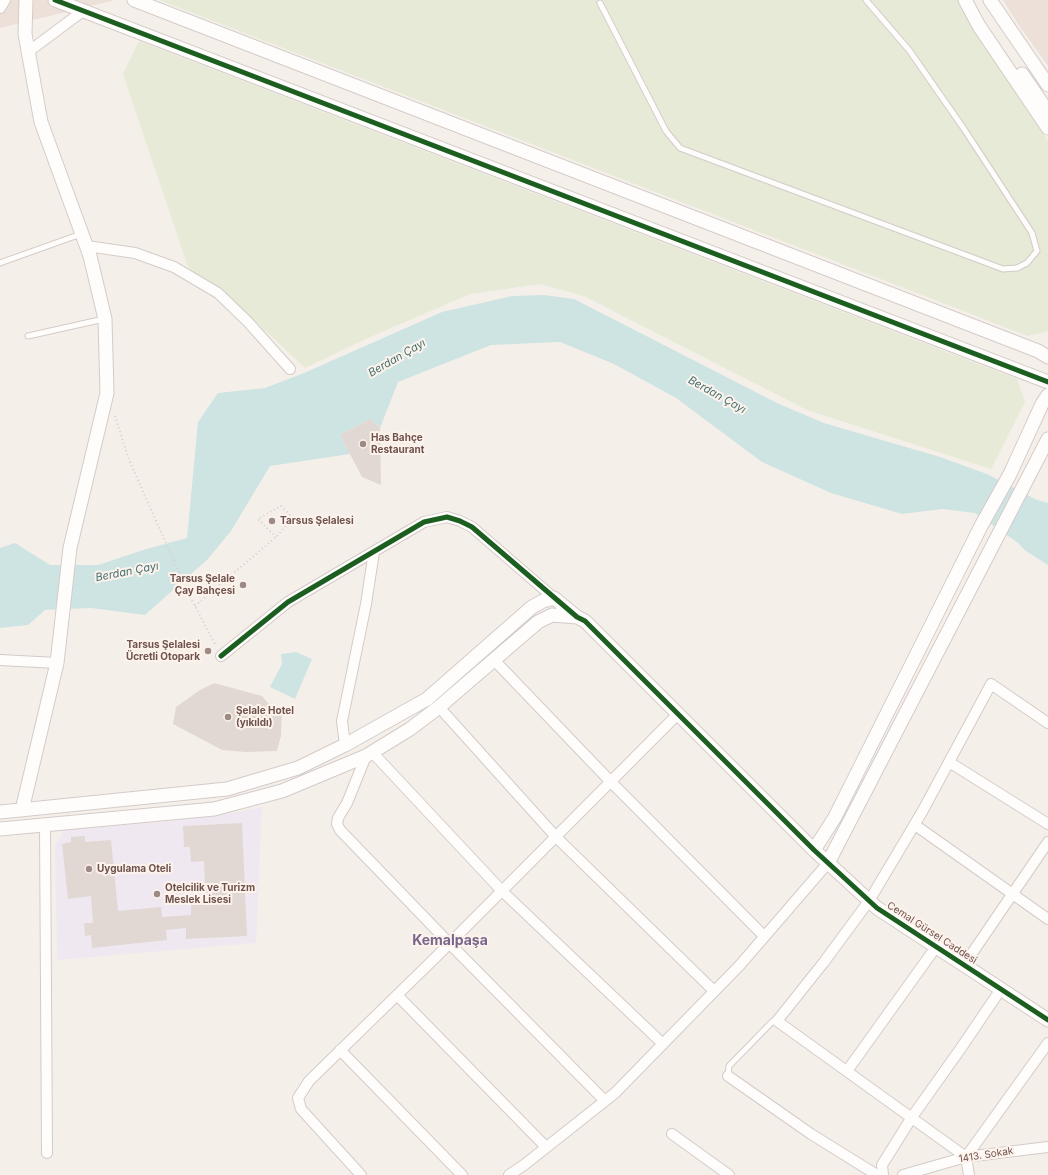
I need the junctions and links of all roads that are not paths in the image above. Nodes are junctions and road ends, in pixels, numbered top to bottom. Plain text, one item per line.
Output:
1 (5, 0) edge
2 (26, 0) edge
3 (55, 0) edge
4 (134, 0) edge
5 (866, 0) edge
6 (965, 0) edge
7 (972, 0) edge
8 (990, 0) edge
9 (600, 3) dead end
10 (0, 8) edge
11 (83, 10) junction
12 (28, 52) junction
13 (1048, 85) edge
14 (1048, 112) edge
15 (1048, 128) edge
16 (82, 234) junction
17 (87, 246) junction
18 (0, 263) edge
19 (104, 318) junction
20 (28, 336) dead end
21 (1048, 357) edge
22 (290, 369) dead end
23 (1048, 382) edge
24 (1048, 395) edge
25 (1048, 439) edge
26 (374, 552) junction
27 (554, 598) junction
28 (577, 617) junction
29 (221, 656) road end
30 (0, 660) edge
31 (494, 660) junction
32 (57, 663) junction
33 (439, 707) junction
34 (678, 714) junction
35 (1048, 723) edge
36 (345, 745) junction
37 (369, 754) junction
38 (949, 762) junction
39 (610, 782) junction
40 (22, 810) junction
41 (0, 812) edge
42 (1048, 824) edge
43 (915, 825) junction
44 (45, 826) junction
45 (0, 829) edge
46 (556, 837) junction
47 (1048, 842) edge
48 (814, 850) junction
49 (828, 863) junction
50 (502, 891) junction
51 (1012, 894) junction
52 (869, 901) junction
53 (1048, 919) edge
54 (764, 936) junction
55 (450, 944) junction
56 (936, 947) junction
57 (964, 965) junction
58 (1001, 989) junction
59 (714, 991) junction
60 (398, 995) junction
61 (1048, 1020) edge
62 (777, 1021) junction
63 (1048, 1043) edge
64 (663, 1044) junction
65 (340, 1050) junction
66 (847, 1071) junction
67 (728, 1076) joint
68 (605, 1101) junction
69 (912, 1117) junction
70 (672, 1134) dead end
71 (1048, 1146) edge
72 (546, 1147) junction
73 (47, 1153) dead end
74 (966, 1157) junction
75 (361, 1175) edge
76 (462, 1175) edge
77 (509, 1175) edge
78 (729, 1175) edge
79 (877, 1175) edge
80 (883, 1175) edge
81 (903, 1175) edge
82 (969, 1175) edge

1 - 10 street
2 - 12 street
3 - 11 street
4 - 21 street
5 - 9 lane
6 - 15 street
7 - 14 street
8 - 13 street
11 - 12 street
11 - 23 street
12 - 16 street
16 - 17 street
16 - 18 lane
17 - 19 street
17 - 22 street
19 - 20 lane
19 - 32 street
24 - 48 street
25 - 49 street
26 - 27 street
26 - 29 street
26 - 36 street
27 - 28 street, Cemal Gürsel Caddesi
27 - 36 street
28 - 31 street
28 - 34 street, Cemal Gürsel Caddesi
30 - 32 street
31 - 33 street
31 - 39 street
32 - 40 street
33 - 37 street
33 - 46 street
34 - 39 street
34 - 48 street, Cemal Gürsel Caddesi
35 - 38 street
36 - 40 street
37 - 44 street
37 - 50 street
37 - 55 street
38 - 42 street
38 - 43 street
39 - 46 street
39 - 54 street
40 - 41 street
43 - 51 street
43 - 52 street
44 - 45 street
44 - 73 street
46 - 50 street
46 - 59 street
47 - 51 street
48 - 49 street, Cemal Gürsel Caddesi
49 - 52 street, Cemal Gürsel Caddesi
49 - 54 street
50 - 55 street
50 - 64 street
51 - 53 street
51 - 57 street
52 - 56 street, Cemal Gürsel Caddesi
52 - 62 street
54 - 59 street
55 - 60 street
55 - 68 street
56 - 57 street, Cemal Gürsel Caddesi
56 - 66 street
57 - 58 street, Cemal Gürsel Caddesi
58 - 61 street, Cemal Gürsel Caddesi
58 - 69 street
59 - 64 street
60 - 65 street
60 - 72 street
62 - 66 street
62 - 67 lane
63 - 74 street
64 - 68 street
65 - 75 street
65 - 76 street
66 - 69 street
67 - 79 street
68 - 72 street
69 - 74 street
69 - 80 street
70 - 78 street
71 - 74 street, 1413. Sokak
72 - 77 street
74 - 81 street, 1413. Sokak
74 - 82 street

